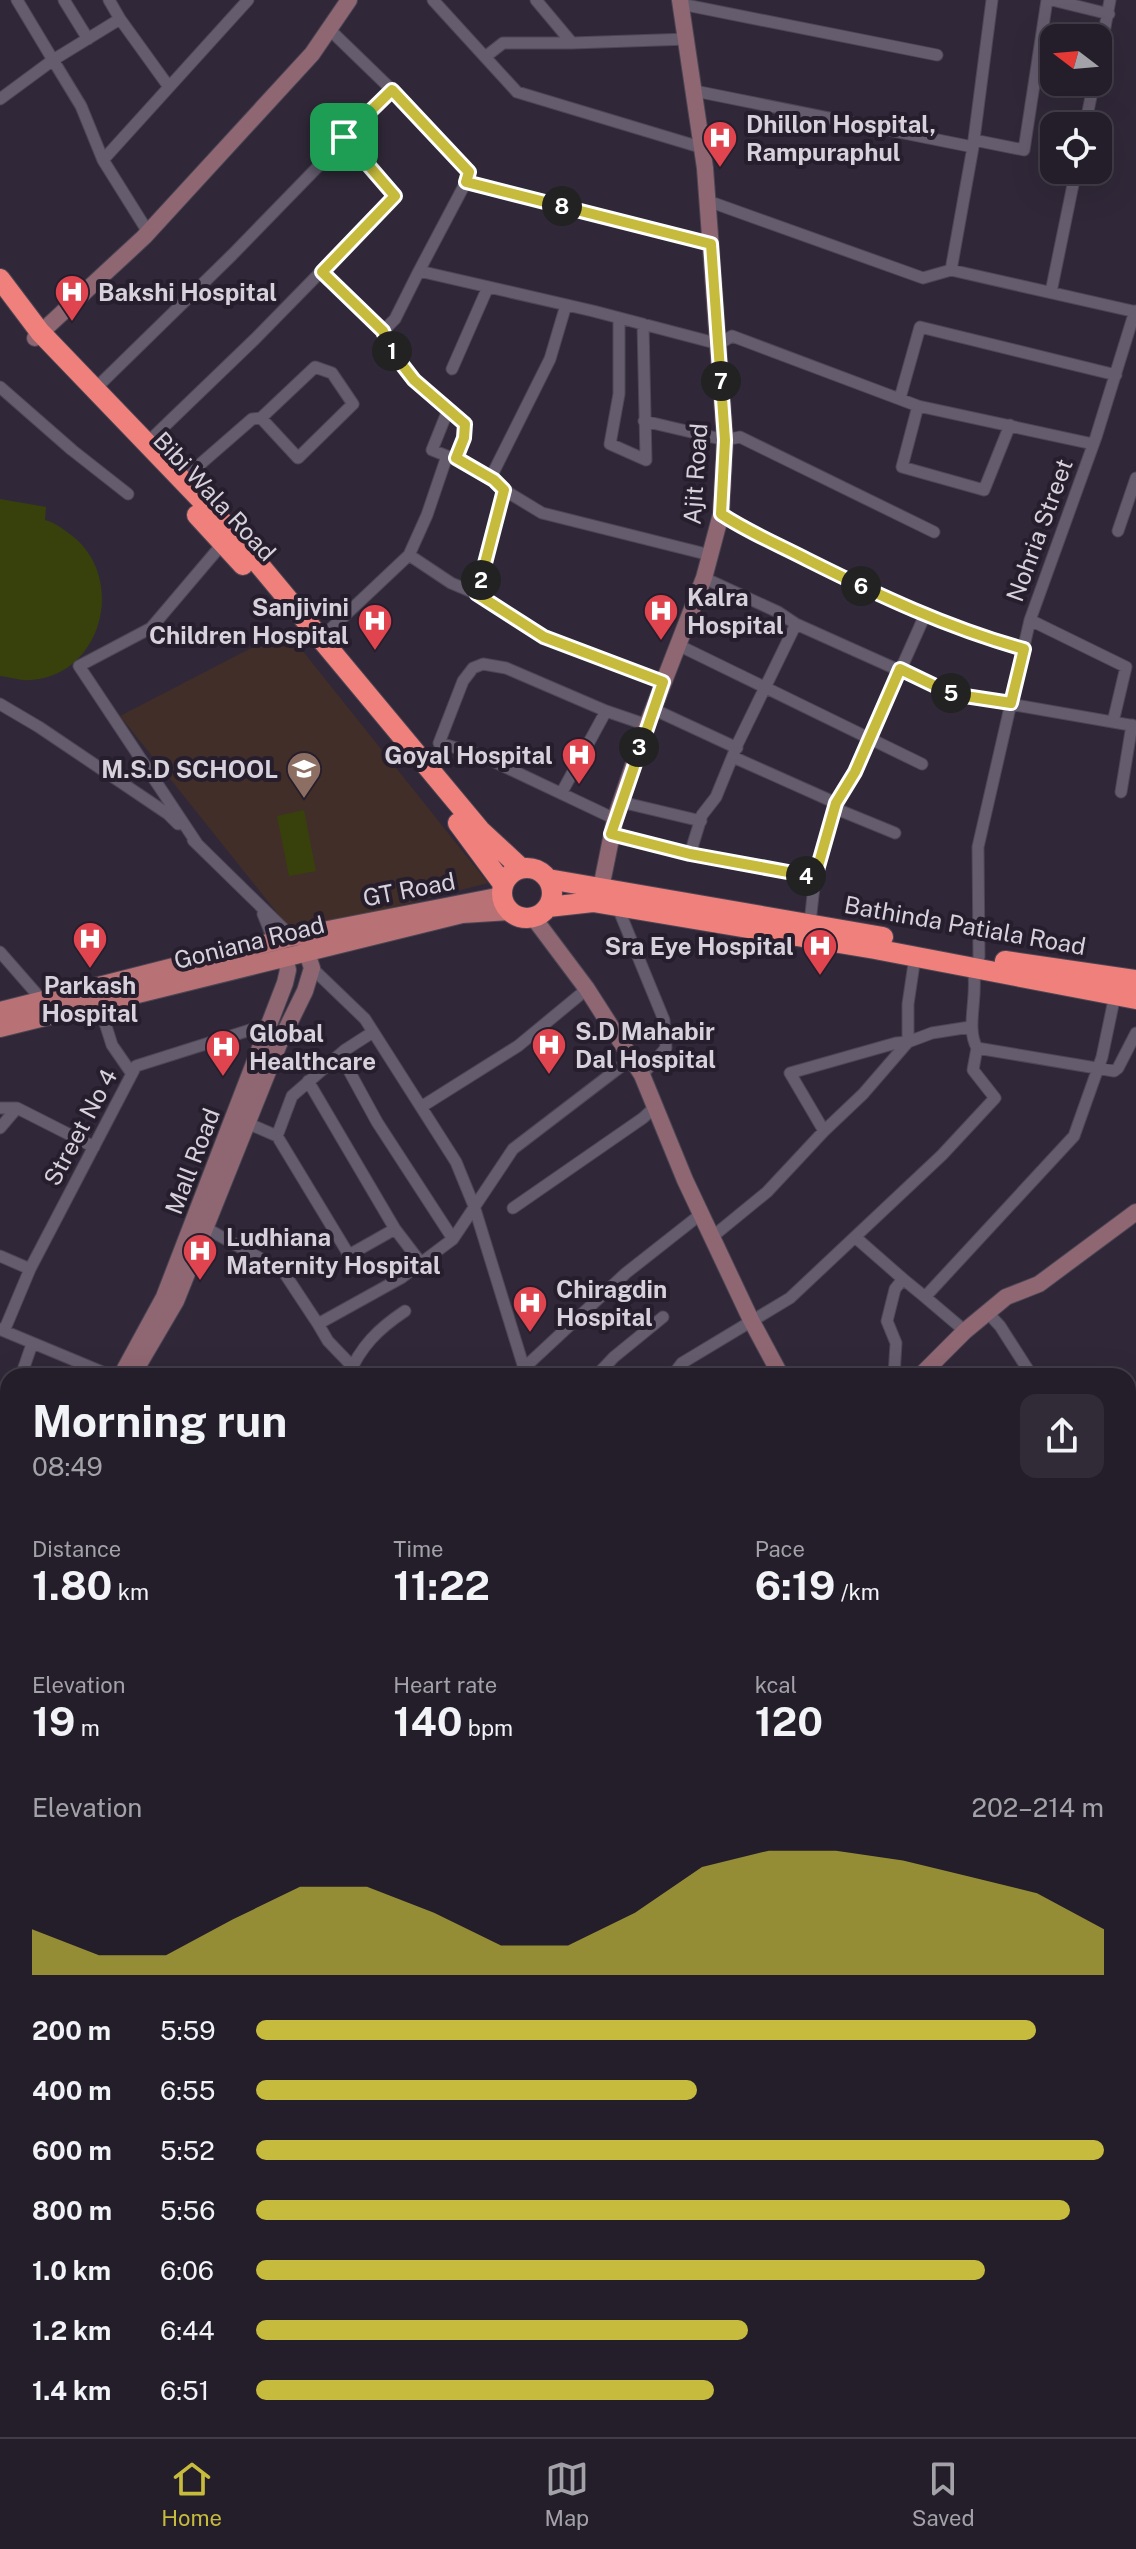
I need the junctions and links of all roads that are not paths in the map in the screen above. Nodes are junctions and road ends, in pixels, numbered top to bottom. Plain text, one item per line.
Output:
1 (17, 0) edge
2 (64, 0) edge
3 (109, 0) edge
4 (248, 0) edge
5 (349, 0) edge
6 (433, 0) edge
7 (536, 0) edge
8 (992, 0) edge
9 (1049, 0) edge
10 (1110, 0) edge
11 (681, 2) edge
12 (1109, 14) junction
13 (120, 19) junction
14 (1107, 24) edge
15 (329, 29) junction
16 (88, 39) junction
17 (688, 39) junction
18 (572, 43) junction
19 (937, 55) dead end
20 (485, 57) junction
21 (53, 60) junction
22 (169, 87) junction
23 (392, 90) junction
24 (695, 91) junction
25 (0, 99) edge
26 (344, 137) junction
27 (974, 144) junction
28 (703, 148) junction
29 (103, 160) junction
30 (466, 182) junction
31 (1073, 184) edge
32 (708, 201) junction
33 (148, 232) junction
34 (711, 244) junction
35 (951, 270) junction
36 (419, 271) junction
37 (322, 272) junction
38 (0, 279) edge
39 (488, 287) junction
40 (1051, 292) junction
41 (0, 302) edge
42 (566, 305) junction
43 (1135, 312) edge
44 (619, 318) junction
45 (643, 324) junction
46 (383, 331) junction
47 (38, 335) junction
48 (719, 344) junction
49 (452, 369) dead end
50 (1116, 375) junction
51 (0, 387) edge
52 (95, 389) junction
53 (900, 398) junction
54 (918, 406) junction
55 (448, 410) junction
56 (261, 418) junction
57 (644, 421) junction
58 (1010, 425) junction
59 (725, 440) junction
60 (147, 443) junction
61 (1093, 444) junction
62 (451, 457) junction
63 (1136, 478) edge
64 (490, 479) junction
65 (182, 480) junction
66 (504, 490) junction
67 (128, 494) dead end
68 (721, 514) junction
69 (1118, 531) dead end
70 (934, 532) dead end
71 (227, 538) junction
72 (409, 555) junction
73 (710, 555) junction
74 (704, 578) junction
75 (477, 594) junction
76 (925, 615) junction
77 (1030, 620) junction
78 (796, 624) junction
79 (321, 638) junction
80 (678, 645) junction
81 (1024, 649) junction
82 (900, 669) junction
83 (663, 682) junction
84 (766, 689) junction
85 (1011, 703) junction
86 (0, 704) edge
87 (606, 711) junction
88 (650, 717) junction
89 (1113, 722) junction
90 (1134, 725) edge
91 (868, 740) junction
92 (439, 743) junction
93 (735, 752) junction
94 (922, 764) dead end
95 (427, 766) junction
96 (562, 792) junction
97 (1121, 792) dead end
98 (835, 806) junction
99 (616, 818) junction
100 (701, 821) junction
101 (895, 833) dead end
102 (198, 845) junction
103 (690, 854) junction
104 (521, 868) junction
105 (815, 877) junction
106 (548, 879) junction
107 (601, 888) junction
108 (505, 897) junction
109 (618, 908) junction
110 (261, 910) junction
111 (540, 912) junction
112 (810, 923) junction
113 (284, 946) junction
114 (0, 952) edge
115 (915, 957) junction
116 (310, 960) junction
117 (976, 962) junction
118 (1136, 980) edge
119 (587, 989) junction
120 (1115, 995) junction
121 (1136, 999) edge
122 (42, 1000) junction
123 (99, 1004) junction
124 (0, 1011) edge
125 (269, 1024) junction
126 (970, 1027) junction
127 (0, 1028) edge
128 (373, 1032) junction
129 (1136, 1033) edge
130 (908, 1042) junction
131 (977, 1048) junction
132 (341, 1056) junction
133 (632, 1058) junction
134 (1096, 1067) junction
135 (132, 1074) junction
136 (642, 1075) junction
137 (308, 1081) junction
138 (421, 1107) junction
139 (655, 1107) junction
140 (0, 1108) edge
141 (17, 1108) junction
142 (247, 1123) junction
143 (0, 1128) edge
144 (824, 1131) junction
145 (277, 1136) junction
146 (94, 1147) junction
147 (474, 1206) junction
148 (513, 1208) dead end
149 (1136, 1212) edge
150 (701, 1214) junction
151 (204, 1227) junction
152 (395, 1229) junction
153 (712, 1237) junction
154 (855, 1237) junction
155 (453, 1239) junction
156 (0, 1256) edge
157 (421, 1263) junction
158 (30, 1269) junction
159 (903, 1279) junction
160 (925, 1297) junction
161 (405, 1311) dead end
162 (987, 1312) junction
163 (663, 1317) dead end
164 (751, 1320) junction
165 (318, 1324) junction
166 (2, 1330) edge
167 (965, 1331) junction
168 (32, 1344) junction
169 (24, 1368) edge
170 (92, 1368) edge
171 (133, 1368) edge
172 (135, 1368) edge
173 (348, 1368) edge
174 (352, 1368) edge
175 (524, 1368) joint
176 (604, 1368) edge
177 (678, 1368) edge
178 (777, 1368) edge
179 (894, 1368) edge
180 (931, 1368) edge
181 (1027, 1368) edge

1 - 21 street
2 - 16 street
3 - 13 street
4 - 22 street
5 - 15 street
6 - 20 street
7 - 18 street
8 - 27 street
9 - 12 street
9 - 27 street
10 - 12 street
11 - 17 street, Ajit Road
11 - 19 street
12 - 14 street
13 - 16 street
13 - 22 street
15 - 23 street
15 - 33 street
16 - 21 street
17 - 18 street
17 - 24 street, Ajit Road
18 - 20 street
20 - 28 street
21 - 25 street
21 - 29 street
22 - 29 street
23 - 26 street
23 - 30 street
24 - 27 street
24 - 28 street, Ajit Road
26 - 37 street
26 - 52 street
27 - 35 street
28 - 32 street, Ajit Road
29 - 33 street
30 - 34 street
30 - 36 street
31 - 40 street
32 - 34 street, Ajit Road
32 - 35 street
33 - 47 street
34 - 48 street, Ajit Road
35 - 40 street
36 - 39 street
36 - 46 street
37 - 46 street
37 - 60 street
38 - 47 highway
39 - 42 street
39 - 49 street
40 - 43 street
41 - 47 highway, Bibi Wala Road
42 - 44 street
42 - 64 street
43 - 50 street, Nohria Street
44 - 45 street
44 - 57 street
45 - 48 street
45 - 57 street
46 - 55 street
47 - 52 highway
47 - 71 highway, Bibi Wala Road
48 - 53 street
48 - 59 street, Ajit Road
50 - 53 street
50 - 61 street, Nohria Street
51 - 67 street
52 - 60 highway
53 - 54 street
54 - 58 street
54 - 58 street
55 - 62 street
55 - 62 street
56 - 56 street
56 - 65 street
57 - 59 street
58 - 61 street
59 - 68 street, Ajit Road
59 - 70 street
60 - 65 highway
61 - 77 street, Nohria Street
62 - 64 street
62 - 72 street
63 - 69 street
64 - 66 street
65 - 71 highway
66 - 73 street
66 - 75 street
68 - 73 street, Ajit Road
68 - 76 street
71 - 79 highway
71 - 102 street
71 - 108 highway, Bibi Wala Road
72 - 75 street
72 - 79 street
73 - 74 street, Ajit Road
74 - 78 street
74 - 80 street, Ajit Road
75 - 83 street
76 - 81 street
76 - 82 street
77 - 81 street, Nohria Street
77 - 89 street
78 - 82 street
78 - 84 street
79 - 95 highway
80 - 83 street, Ajit Road
80 - 84 street
81 - 85 street, Nohria Street
82 - 85 street
82 - 91 street
83 - 88 street, Ajit Road
84 - 91 street
84 - 93 street
85 - 89 street
85 - 117 street, Nohria Street
86 - 102 street
87 - 88 street
87 - 92 street
87 - 96 street
88 - 93 street
88 - 99 street, Ajit Road
89 - 90 street
90 - 97 street
91 - 94 street
91 - 98 street
92 - 95 street
92 - 96 street
93 - 98 street
93 - 100 street
95 - 104 highway
96 - 99 street
98 - 101 street
98 - 105 street
99 - 100 street
99 - 103 street
99 - 107 street, Ajit Road
100 - 103 street
102 - 110 street
103 - 105 street
104 - 106 highway
104 - 108 highway
105 - 112 street
106 - 107 highway, Bathinda Patiala Road
106 - 111 highway
107 - 112 highway, Bathinda Patiala Road
108 - 111 highway
108 - 113 main road, GT Road
108 - 116 main road, Goniana Road
109 - 111 highway
109 - 115 highway
109 - 136 street
110 - 113 street
110 - 113 street
111 - 119 street
112 - 117 highway, Bathinda Patiala Road
113 - 116 main road, Goniana Road
113 - 122 main road, GT Road
113 - 123 main road, Goniana Road
113 - 125 street, Mall Road
114 - 122 street
115 - 117 highway
115 - 130 street
116 - 128 street
116 - 142 street, Mall Road
117 - 118 highway, Bathinda Patiala Road
117 - 120 highway
117 - 126 street, Nohria Street
119 - 133 street
119 - 138 street
120 - 121 highway
120 - 134 street
122 - 124 main road, GT Road
123 - 127 main road, Goniana Road
123 - 135 street
125 - 135 street, Street No 4
125 - 171 street, Mall Road
126 - 130 street
126 - 131 street
128 - 132 street
128 - 138 street
129 - 134 street
130 - 144 street
130 - 144 street
131 - 134 street
131 - 154 street
132 - 137 street
132 - 155 street
133 - 136 street
133 - 147 street
134 - 160 street
135 - 146 street, Street No 4
136 - 139 street
137 - 145 street
137 - 152 street
138 - 147 street
139 - 148 street
139 - 150 street
140 - 141 street
141 - 143 street
141 - 146 street
142 - 145 street
142 - 151 street, Mall Road
144 - 153 street
145 - 152 street
146 - 158 street, Street No 4
147 - 155 street
147 - 175 street
149 - 162 street
150 - 153 street
150 - 175 street
151 - 165 street
151 - 172 street, Mall Road
152 - 157 street
153 - 164 street
154 - 159 street
154 - 164 street
155 - 157 street
156 - 158 street
157 - 165 street
158 - 166 street, Street No 4
159 - 160 street
159 - 179 street
160 - 167 street
161 - 174 street
162 - 167 street
162 - 181 street
163 - 176 street
164 - 177 street
164 - 178 street
165 - 173 street
166 - 168 street
167 - 180 street
168 - 169 street
168 - 170 street

